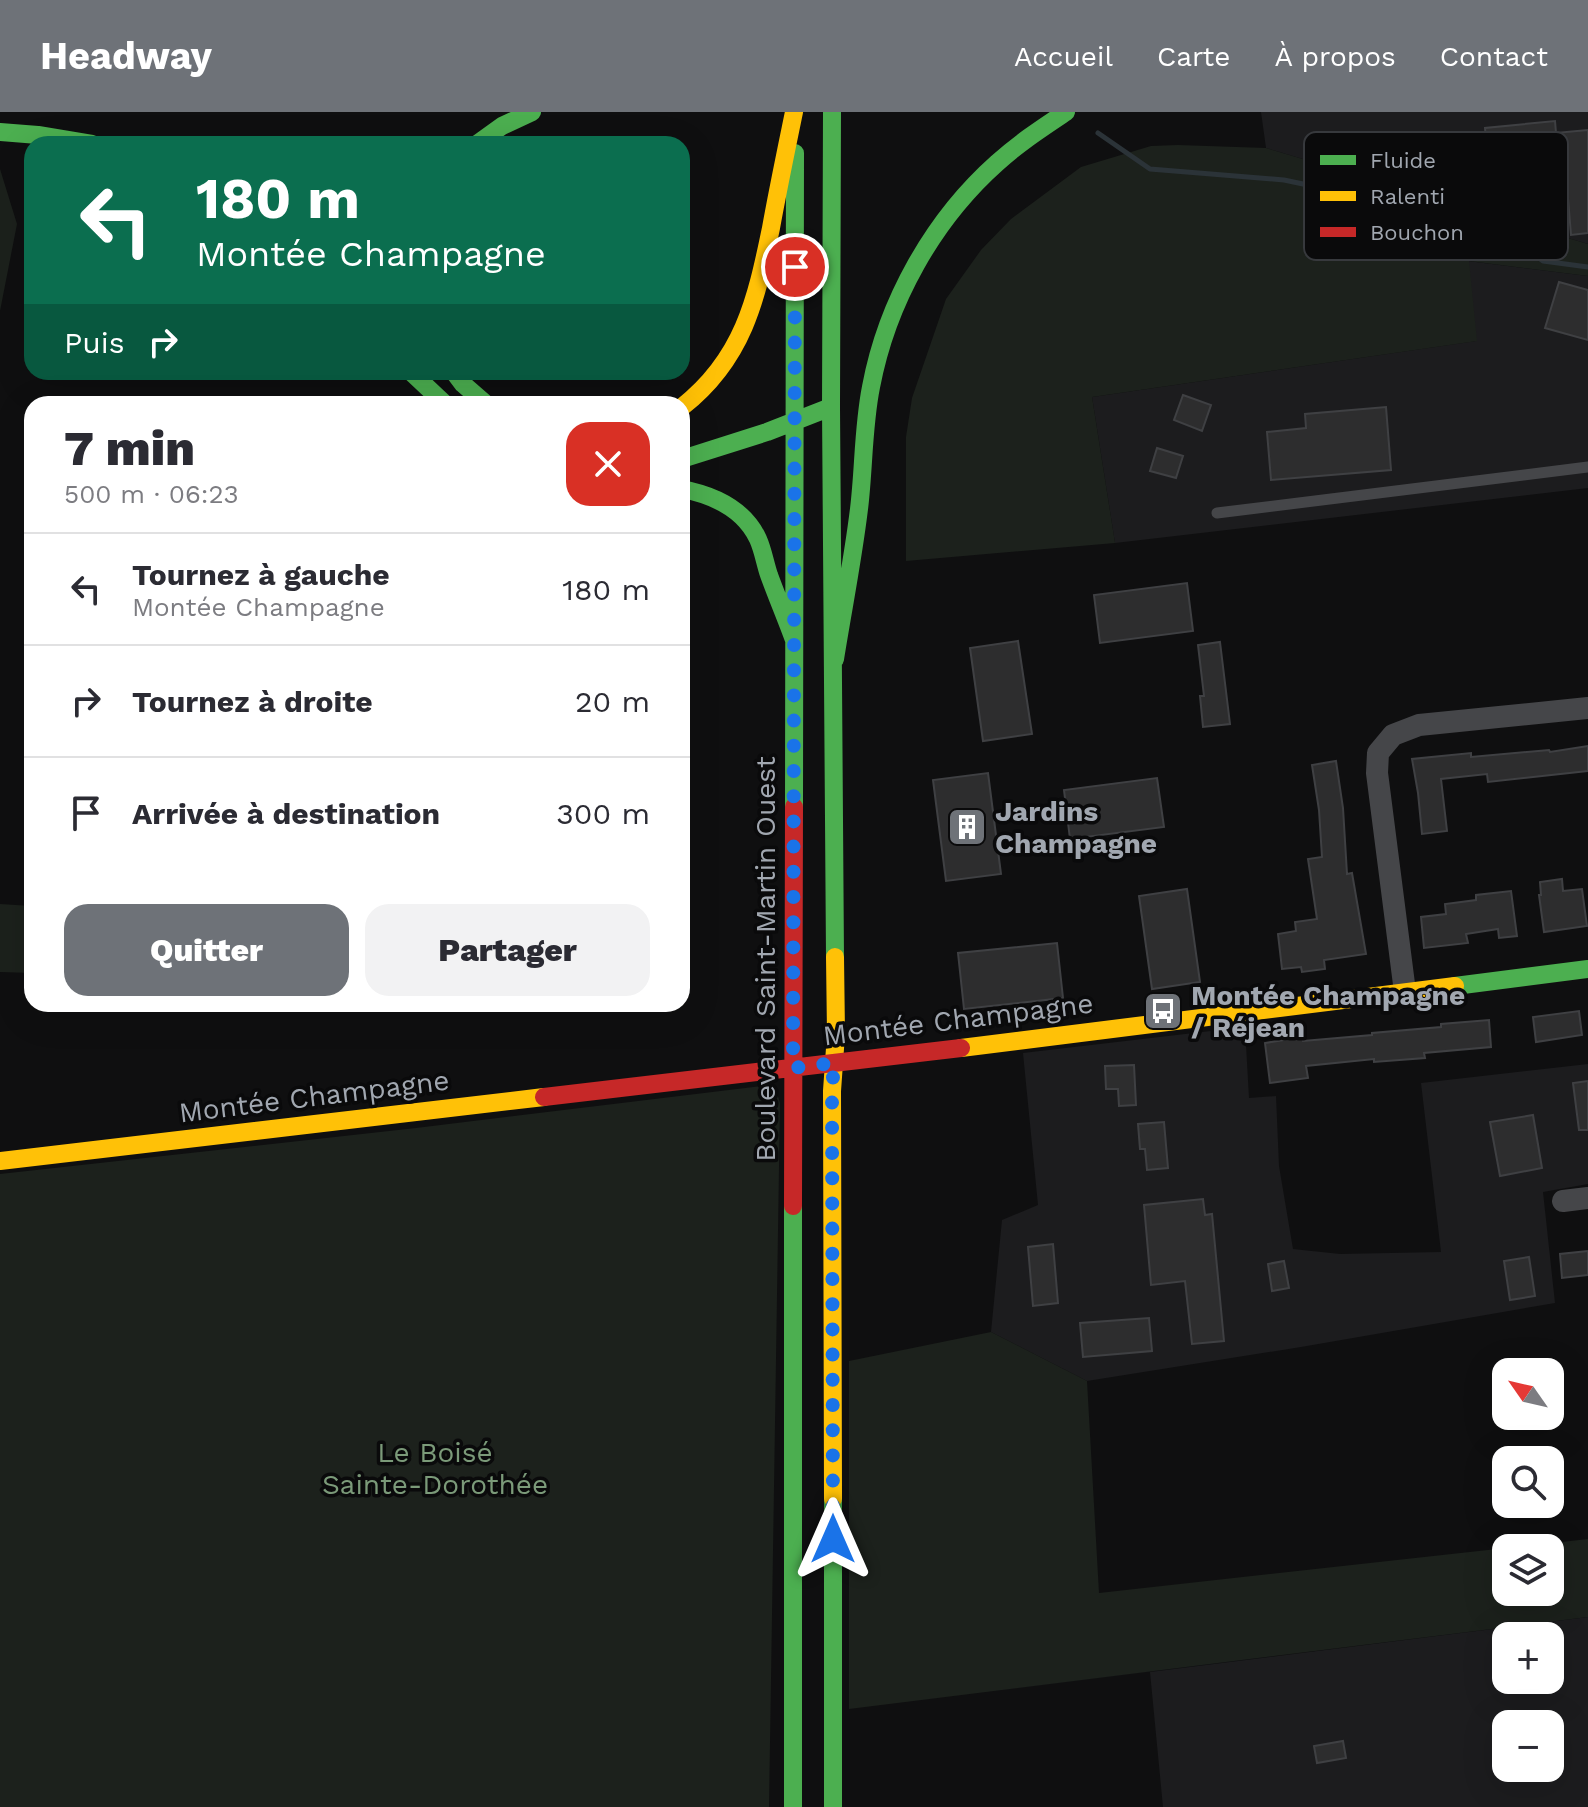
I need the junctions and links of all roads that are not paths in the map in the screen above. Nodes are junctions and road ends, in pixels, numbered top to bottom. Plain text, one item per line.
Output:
1 (532, 112) edge
2 (794, 112) edge
3 (832, 112) edge
4 (1066, 112) edge
5 (0, 132) edge
6 (44, 136) edge
7 (488, 136) edge
8 (420, 380) edge
9 (461, 380) edge
10 (436, 396) edge
11 (476, 396) edge
12 (690, 401) edge
13 (831, 407) junction
14 (796, 420) junction
15 (690, 456) edge
16 (1588, 467) edge
17 (690, 491) edge
18 (1217, 513) dead end
19 (794, 640) junction
20 (835, 659) junction
21 (1588, 708) edge
22 (1588, 969) edge
23 (1405, 992) junction
24 (834, 1063) junction
25 (793, 1068) junction
26 (0, 1161) edge
27 (1588, 1198) edge
28 (1563, 1201) dead end
29 (793, 1807) edge
30 (833, 1807) edge

1 - 7 main road
2 - 12 main road
2 - 14 main road, Boulevard Saint-Martin Ouest
3 - 13 main road
4 - 20 main road
5 - 6 main road
8 - 10 main road
9 - 11 main road
13 - 14 main road
13 - 20 main road
14 - 15 main road
14 - 19 main road, Boulevard Saint-Martin Ouest
16 - 18 lane
17 - 19 main road
19 - 25 main road, Boulevard Saint-Martin Ouest
20 - 24 main road
21 - 23 street
22 - 23 main road, Montée Champagne
23 - 24 main road, Montée Champagne
24 - 25 main road, Montée Champagne
24 - 30 main road
25 - 26 main road, Montée Champagne
25 - 29 main road, Boulevard Saint-Martin Ouest
27 - 28 street

